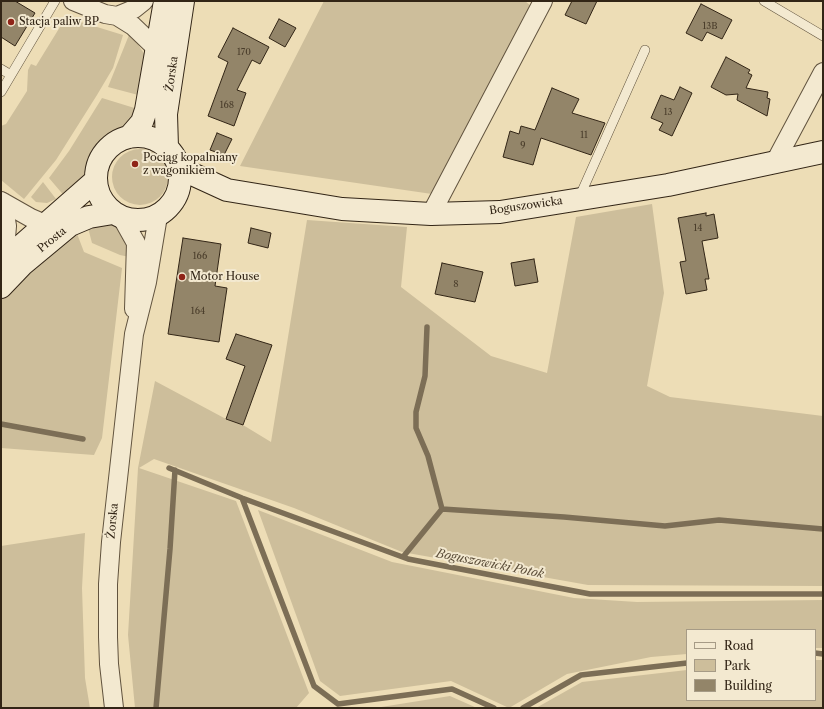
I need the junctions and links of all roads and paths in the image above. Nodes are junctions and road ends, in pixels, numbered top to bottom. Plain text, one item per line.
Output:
1 (54, 1) edge
2 (73, 1) edge
3 (144, 1) edge
4 (165, 1) edge
5 (183, 1) edge
6 (543, 1) edge
7 (764, 1) edge
8 (117, 16) junction
9 (823, 36) edge
10 (157, 49) junction
11 (645, 50) dead end
12 (1, 69) edge
13 (823, 72) edge
14 (11, 75) junction
15 (1, 92) edge
16 (129, 137) junction
17 (167, 147) junction
18 (823, 152) edge
19 (775, 162) junction
20 (179, 168) junction
21 (96, 180) junction
22 (227, 190) junction
23 (579, 199) junction
24 (175, 200) junction
25 (2, 201) edge
26 (431, 214) junction
27 (118, 215) junction
28 (158, 216) junction
29 (46, 224) junction
30 (1, 247) edge
31 (1, 259) edge
32 (1, 287) edge
33 (134, 334) junction
34 (114, 708) edge

1 - 14 lane
2 - 8 street, Żorska
3 - 8 street
4 - 10 main road, Żorska
5 - 17 main road, Żorska
6 - 26 street
7 - 9 lane
8 - 10 street, Żorska
10 - 16 main road, Żorska
11 - 23 lane
12 - 14 lane
13 - 19 street
14 - 15 lane
16 - 17 main road
16 - 21 main road
17 - 20 main road
18 - 19 main road, Boguszowicka
19 - 23 main road, Boguszowicka
20 - 22 main road, Boguszowicka
20 - 24 main road
21 - 27 main road
21 - 29 main road, Prosta
22 - 24 main road, Boguszowicka
22 - 26 main road, Boguszowicka
23 - 26 main road, Boguszowicka
24 - 28 main road
25 - 29 street
25 - 30 street
27 - 28 main road
27 - 32 main road, Prosta
27 - 33 street, Żorska
28 - 33 street, Żorska
29 - 31 main road, Prosta
33 - 34 street, Żorska

